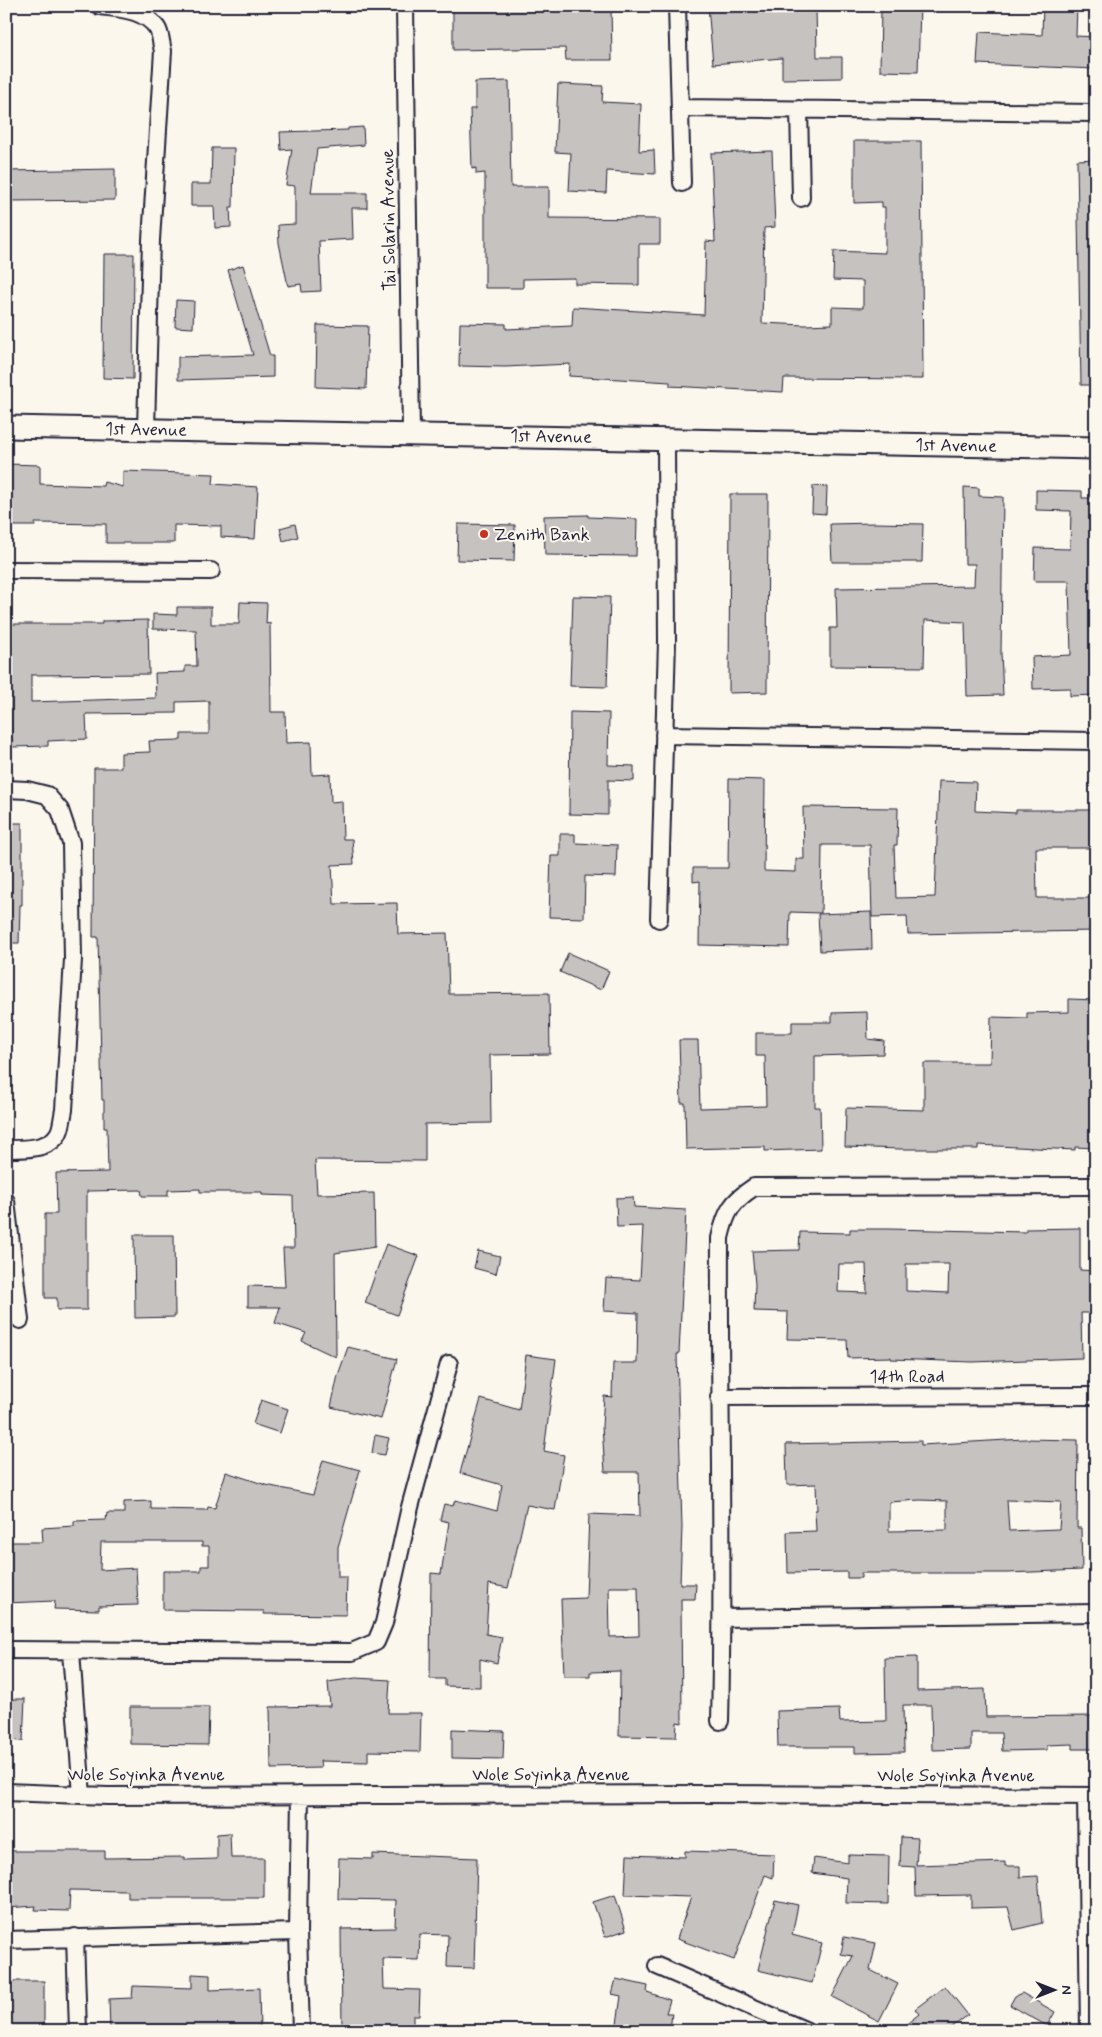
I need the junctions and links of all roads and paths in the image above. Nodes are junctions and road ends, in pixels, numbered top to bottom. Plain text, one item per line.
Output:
1 (100, 6) edge
2 (405, 6) edge
3 (677, 6) edge
4 (680, 108) junction
5 (799, 110) junction
6 (1096, 113) edge
7 (682, 183) dead end
8 (801, 198) dead end
9 (6, 427) edge
10 (146, 429) junction
11 (412, 433) junction
12 (666, 439) junction
13 (1096, 448) edge
14 (6, 570) edge
15 (211, 571) dead end
16 (664, 735) junction
17 (1096, 741) edge
18 (6, 789) edge
19 (659, 919) dead end
20 (6, 1149) edge
21 (1096, 1186) edge
22 (6, 1201) edge
23 (20, 1320) dead end
24 (450, 1364) dead end
25 (1096, 1396) edge
26 (719, 1397) junction
27 (1096, 1613) edge
28 (723, 1618) junction
29 (6, 1650) edge
30 (71, 1652) junction
31 (720, 1721) dead end
32 (6, 1792) edge
33 (82, 1795) junction
34 (300, 1795) junction
35 (1091, 1796) edge
36 (298, 1932) junction
37 (75, 1937) junction
38 (6, 1940) edge
39 (657, 1966) dead end
40 (78, 2031) edge
41 (301, 2031) edge
42 (807, 2031) edge
43 (1089, 2031) edge

1 - 10 street
2 - 11 street, Tai Solarin Avenue
3 - 4 street
4 - 5 street
4 - 7 street
5 - 6 street
5 - 8 street
9 - 10 street, 1st Avenue
10 - 11 street, 1st Avenue
11 - 12 street, 1st Avenue
12 - 13 street, 1st Avenue
12 - 16 street
14 - 15 street
16 - 17 street
16 - 19 street
18 - 20 street
21 - 26 street
22 - 23 street
24 - 30 street
25 - 26 street, 14th Road
26 - 28 street
27 - 28 street
28 - 31 street
29 - 30 street
30 - 33 street
32 - 33 street, Wole Soyinka Avenue
33 - 34 street, Wole Soyinka Avenue
34 - 35 street, Wole Soyinka Avenue
34 - 36 street
35 - 43 street
36 - 37 street
36 - 41 street
37 - 38 street
37 - 40 street
39 - 42 street

